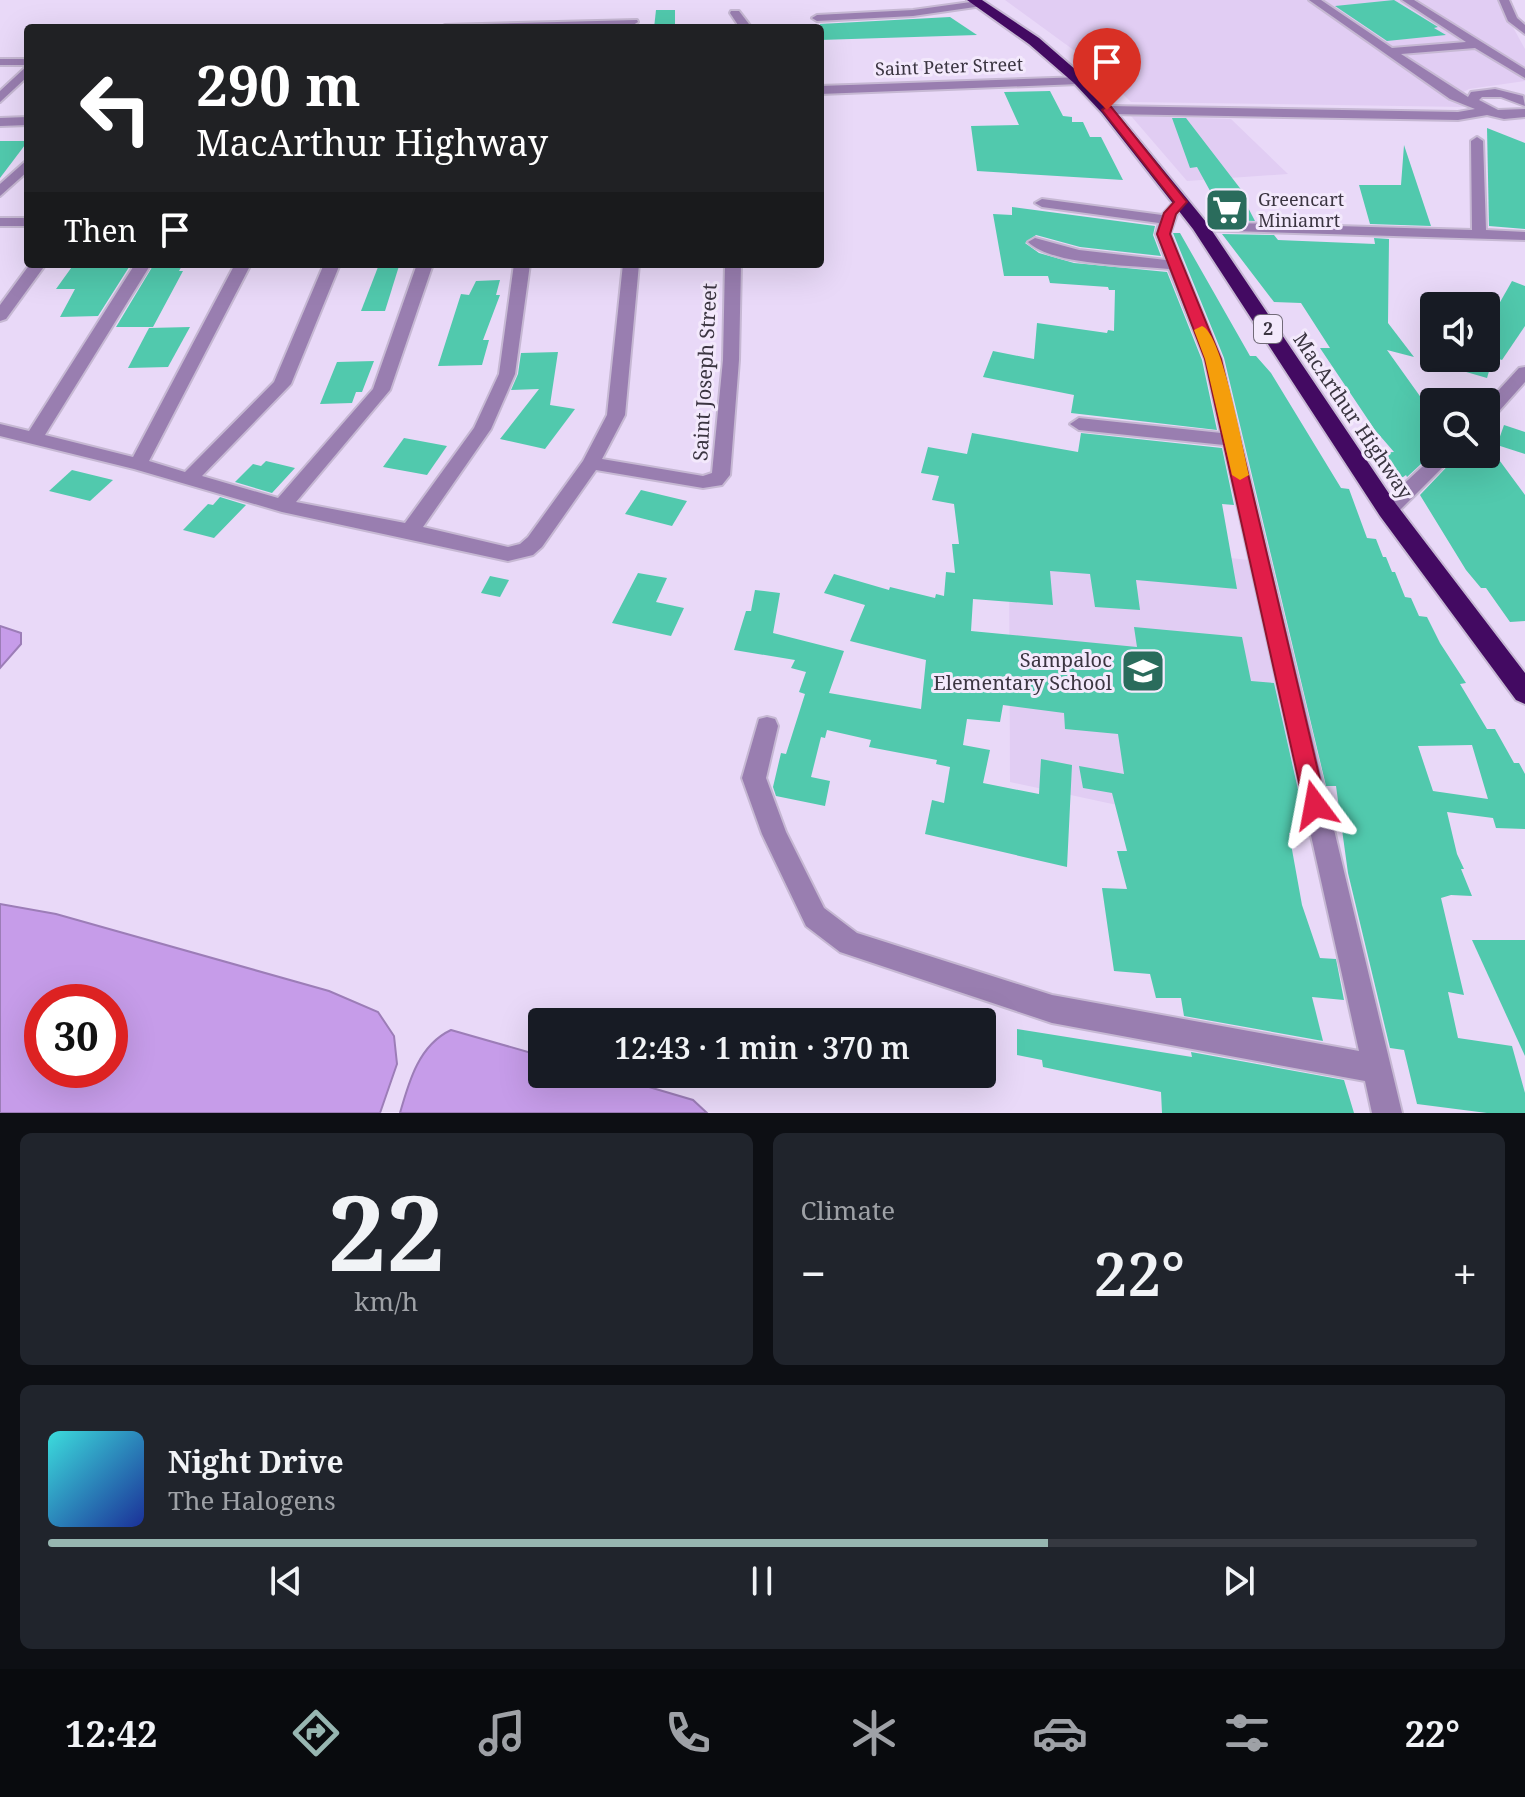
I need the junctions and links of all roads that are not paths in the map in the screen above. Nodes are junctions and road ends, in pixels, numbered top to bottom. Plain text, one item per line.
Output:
1 (1314, 0) edge
2 (1407, 0) edge
3 (1504, 0) edge
4 (976, 2) edge
5 (735, 13) dead end
6 (817, 18) dead end
7 (632, 21) edge
8 (552, 24) edge
9 (743, 24) edge
10 (1525, 31) edge
11 (1477, 44) junction
12 (1391, 52) junction
13 (0, 62) edge
14 (24, 62) edge
15 (24, 73) edge
16 (1525, 74) edge
17 (1079, 80) junction
18 (1525, 87) edge
19 (824, 90) edge
20 (2, 94) edge
21 (1505, 94) junction
22 (1525, 102) edge
23 (1480, 107) junction
24 (1107, 110) junction
25 (1525, 113) edge
26 (24, 121) edge
27 (0, 122) edge
28 (1477, 141) dead end
29 (24, 167) edge
30 (0, 192) edge
31 (1181, 202) junction
32 (1042, 203) dead end
33 (1167, 220) junction
34 (0, 222) edge
35 (24, 222) edge
36 (1200, 226) junction
37 (1479, 234) junction
38 (1525, 236) edge
39 (1035, 242) dead end
40 (1173, 265) junction
41 (35, 268) edge
42 (140, 268) edge
43 (241, 268) edge
44 (330, 268) edge
45 (424, 268) edge
46 (521, 268) edge
47 (631, 268) edge
48 (733, 268) edge
49 (0, 316) edge
50 (1525, 372) edge
51 (1500, 400) edge
52 (1079, 424) dead end
53 (0, 430) edge
54 (34, 438) junction
55 (1232, 440) junction
56 (591, 463) junction
57 (138, 464) junction
58 (1432, 468) edge
59 (189, 479) junction
60 (282, 506) junction
61 (1388, 510) junction
62 (410, 531) junction
63 (1525, 693) edge
64 (767, 726) dead end
65 (1378, 1069) junction
66 (1387, 1113) edge

1 - 12 street
2 - 11 street
3 - 10 street
4 - 6 street
4 - 17 highway, MacArthur Highway / 2
5 - 9 street
7 - 8 street
11 - 12 street
11 - 16 street
12 - 23 street
13 - 14 street
15 - 20 street
17 - 19 street, Saint Peter Street
17 - 24 highway, MacArthur Highway / 2
18 - 21 street
21 - 22 street
21 - 23 street
23 - 24 street
23 - 25 street
24 - 31 highway, MacArthur Highway / 2
26 - 27 street
28 - 37 street
29 - 30 street
31 - 33 street
31 - 36 highway, MacArthur Highway / 2
32 - 33 street
33 - 40 street
34 - 35 street
36 - 37 street
36 - 61 highway, MacArthur Highway / 2
37 - 38 street
39 - 40 street
40 - 55 street
41 - 49 street
42 - 54 street
43 - 57 street
44 - 59 street
45 - 60 street
46 - 62 street
47 - 56 street
48 - 56 street, Saint Joseph Street
50 - 51 street
52 - 55 street
53 - 54 street
54 - 57 street
55 - 65 street
56 - 62 street
57 - 59 street
58 - 61 street
59 - 60 street
60 - 62 street
61 - 63 highway, MacArthur Highway / 2
64 - 65 street
65 - 66 street

